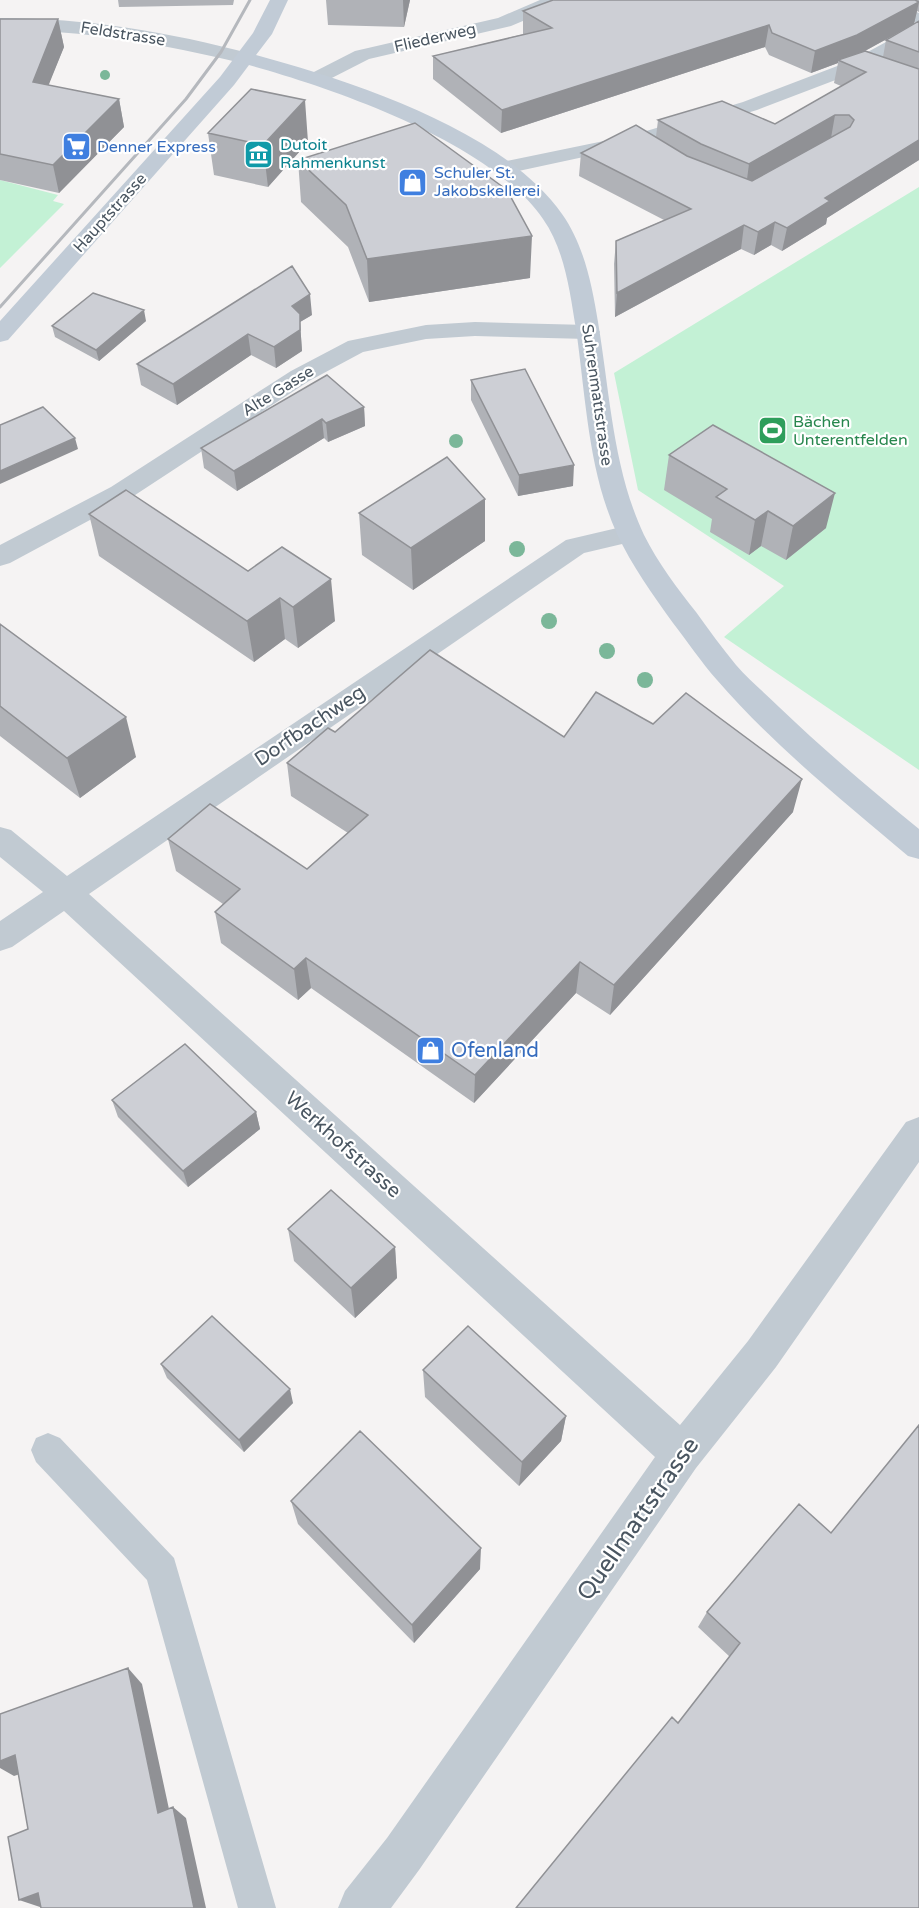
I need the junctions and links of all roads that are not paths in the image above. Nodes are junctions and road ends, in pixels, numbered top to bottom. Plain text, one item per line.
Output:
1 (279, 0) edge
2 (556, 0) edge
3 (875, 0) edge
4 (919, 19) edge
5 (0, 24) edge
6 (919, 30) edge
7 (245, 58) junction
8 (860, 64) junction
9 (880, 71) edge
10 (315, 79) junction
11 (637, 140) junction
12 (655, 151) edge
13 (505, 168) junction
14 (588, 332) junction
15 (0, 336) edge
16 (630, 534) junction
17 (0, 557) edge
18 (0, 839) edge
19 (919, 847) edge
20 (65, 892) junction
21 (0, 938) edge
22 (919, 1133) edge
23 (48, 1450) dead end
24 (682, 1454) junction
25 (257, 1908) edge
26 (362, 1908) edge

1 - 7 street, Hauptstrasse
2 - 10 street, Fliederweg
3 - 4 lane
5 - 7 street, Feldstrasse
6 - 8 street
7 - 10 street, Suhrenmattstrasse
7 - 15 street, Hauptstrasse
8 - 9 street
8 - 11 street
10 - 13 street, Suhrenmattstrasse
11 - 12 lane
11 - 13 street
13 - 14 street, Suhrenmattstrasse
14 - 16 street, Suhrenmattstrasse
14 - 17 street, Alte Gasse
16 - 19 street, Suhrenmattstrasse
16 - 20 street, Dorfbachweg
18 - 20 street, Werkhofstrasse
20 - 21 street, Dorfbachweg
20 - 24 street, Werkhofstrasse
22 - 24 street, Quellmattstrasse
23 - 25 lane
24 - 26 street, Quellmattstrasse

